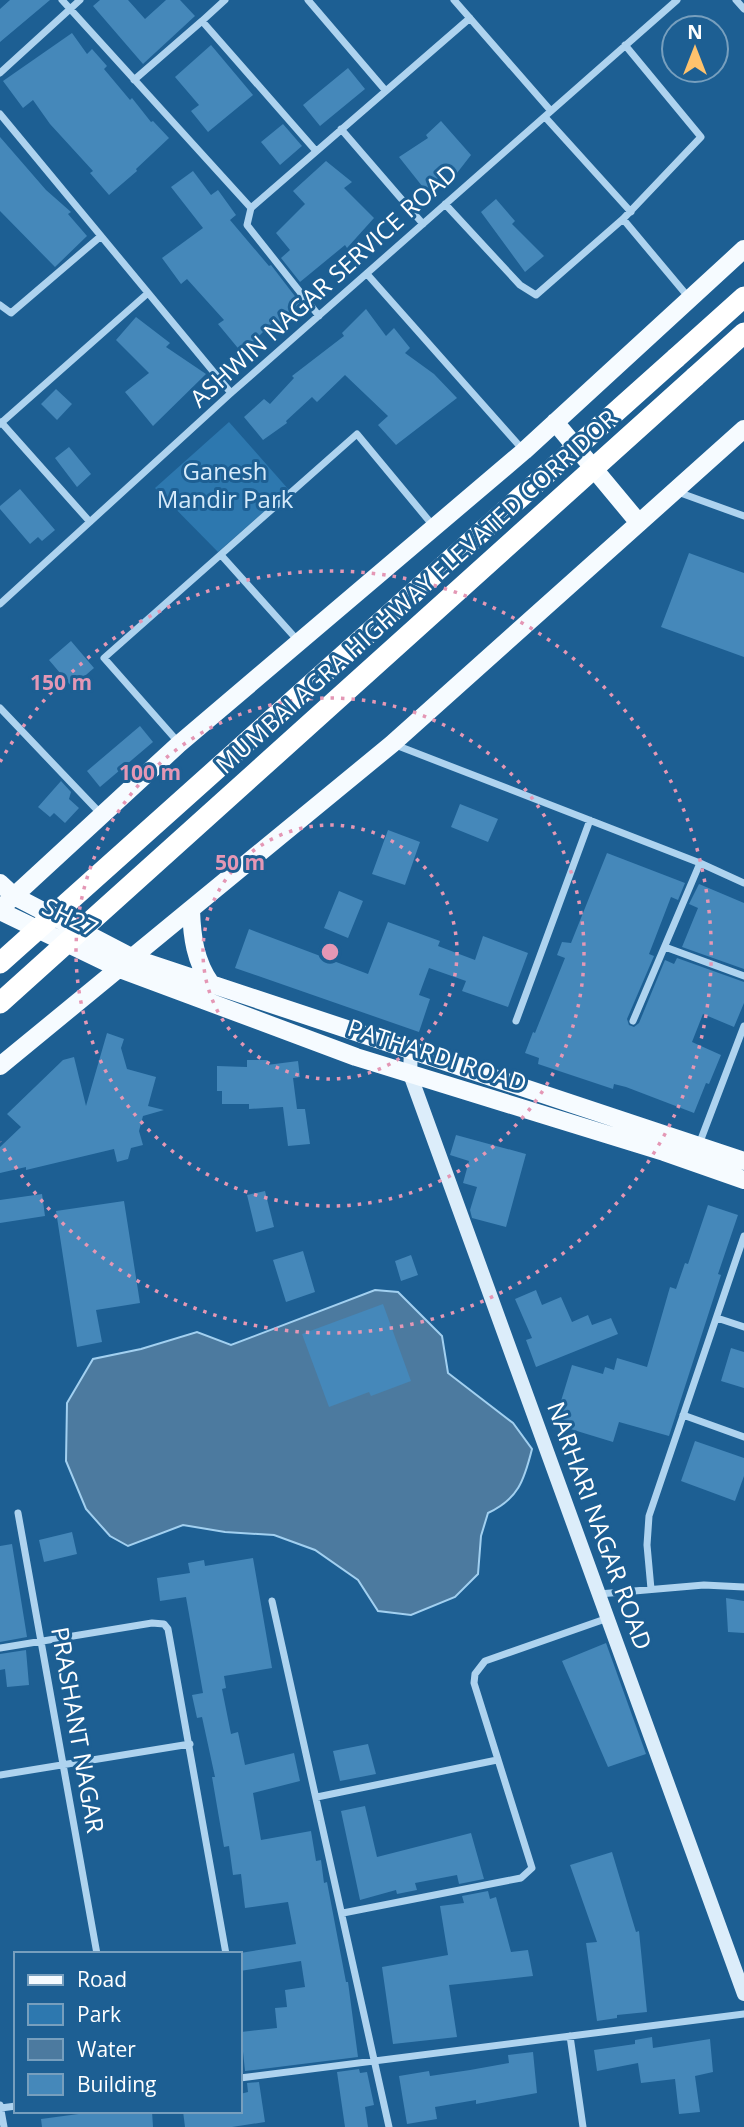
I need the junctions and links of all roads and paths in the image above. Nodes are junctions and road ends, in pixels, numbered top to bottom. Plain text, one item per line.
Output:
1 (62, 0) edge
2 (80, 0) edge
3 (225, 0) edge
4 (308, 0) edge
5 (454, 0) edge
6 (677, 0) edge
7 (736, 0) edge
8 (70, 9) junction
9 (744, 9) edge
10 (470, 18) junction
11 (202, 21) junction
12 (625, 46) junction
13 (0, 73) edge
14 (134, 80) junction
15 (385, 90) junction
16 (0, 114) edge
17 (548, 114) junction
18 (341, 129) junction
19 (316, 151) junction
20 (445, 204) junction
21 (251, 208) junction
22 (631, 212) junction
23 (623, 219) junction
24 (423, 224) junction
25 (101, 236) junction
26 (744, 249) edge
27 (366, 274) junction
28 (148, 293) junction
29 (744, 297) edge
30 (690, 299) junction
31 (0, 305) edge
32 (319, 316) junction
33 (744, 332) edge
34 (231, 393) junction
35 (555, 422) junction
36 (1, 423) edge
37 (744, 429) edge
38 (524, 451) junction
39 (675, 491) junction
40 (744, 516) edge
41 (90, 522) junction
42 (639, 523) junction
43 (435, 528) junction
44 (221, 555) junction
45 (0, 604) edge
46 (300, 643) junction
47 (0, 708) edge
48 (179, 744) junction
49 (392, 744) junction
50 (102, 815) junction
51 (590, 820) junction
52 (699, 863) junction
53 (0, 883) edge
54 (744, 883) edge
55 (14, 896) junction
56 (0, 910) edge
57 (191, 910) junction
58 (665, 947) junction
59 (0, 962) edge
60 (126, 963) junction
61 (744, 976) edge
62 (211, 984) junction
63 (0, 1003) edge
64 (516, 1021) dead end
65 (633, 1021) dead end
66 (744, 1026) edge
67 (411, 1050) junction
68 (0, 1066) edge
69 (410, 1074) junction
70 (695, 1154) junction
71 (744, 1161) edge
72 (744, 1180) edge
73 (744, 1237) edge
74 (717, 1318) junction
75 (744, 1327) edge
76 (683, 1415) junction
77 (744, 1437) edge
78 (18, 1513) dead end
79 (744, 1587) edge
80 (651, 1589) junction
81 (599, 1594) junction
82 (272, 1601) dead end
83 (608, 1618) junction
84 (41, 1641) junction
85 (0, 1648) edge
86 (190, 1744) junction
87 (497, 1760) junction
88 (63, 1765) junction
89 (0, 1775) edge
90 (317, 1797) junction
91 (343, 1913) junction
92 (97, 1952) edge
93 (226, 1952) edge
94 (744, 1994) edge
95 (744, 2014) edge
96 (570, 2036) junction
97 (374, 2061) junction
98 (242, 2078) edge
99 (0, 2106) edge
100 (4, 2127) edge
101 (388, 2127) edge
102 (583, 2127) edge

1 - 8 street
2 - 8 street
3 - 11 street
4 - 15 street
5 - 10 street
6 - 12 street, ASHWIN NAGAR SERVICE ROAD
7 - 9 street
8 - 13 street
8 - 14 street
10 - 15 street
10 - 17 street
11 - 14 street
11 - 19 street
12 - 17 street, ASHWIN NAGAR SERVICE ROAD
12 - 22 street
14 - 21 street
15 - 18 street
16 - 25 street
17 - 20 street, ASHWIN NAGAR SERVICE ROAD
17 - 22 street
18 - 19 street
18 - 24 street
19 - 21 street
20 - 23 street
20 - 24 street, ASHWIN NAGAR SERVICE ROAD
21 - 32 street
22 - 23 street
23 - 30 street
24 - 27 street, ASHWIN NAGAR SERVICE ROAD
25 - 28 street
25 - 31 street
26 - 30 main road
27 - 32 street, ASHWIN NAGAR SERVICE ROAD
27 - 38 street
28 - 34 street
28 - 36 street
29 - 59 highway, MUMBAI AGRA HIGHWAY ELEVATED CORRIDOR, bridge
30 - 35 main road
32 - 34 street, ASHWIN NAGAR SERVICE ROAD
33 - 63 highway, MUMBAI AGRA HIGHWAY ELEVATED CORRIDOR, bridge
34 - 41 street, ASHWIN NAGAR SERVICE ROAD
35 - 38 main road
35 - 42 main road
36 - 41 street
37 - 39 main road
38 - 43 main road
39 - 40 street
39 - 42 main road
41 - 45 street, ASHWIN NAGAR SERVICE ROAD
42 - 49 main road
43 - 44 street
43 - 46 main road
44 - 46 street
44 - 48 street
46 - 48 main road
47 - 50 street
48 - 50 main road
49 - 51 street
49 - 57 main road
50 - 55 main road
51 - 52 street
51 - 64 street
52 - 54 street
52 - 58 street
53 - 55 main road
55 - 56 main road
55 - 60 main road
56 - 60 main road, SH27 / SH27
57 - 60 main road
57 - 62 main road
58 - 61 street
58 - 65 street
60 - 62 main road
60 - 68 main road
60 - 69 main road, PATHARDI ROAD / SH27
62 - 67 main road
66 - 70 street
67 - 69 street
67 - 70 main road
69 - 70 main road, PATHARDI ROAD / SH27
69 - 81 street, NARHARI NAGAR ROAD
70 - 71 main road
70 - 72 main road, PATHARDI ROAD / SH27
73 - 74 street
74 - 75 street
74 - 76 street
76 - 77 street
76 - 80 street
78 - 84 street, PRASHANT NAGAR
79 - 80 street
80 - 81 street
81 - 83 street, NARHARI NAGAR ROAD
82 - 90 street
83 - 87 street
83 - 94 street, NARHARI NAGAR ROAD
84 - 85 street
84 - 86 street
84 - 88 street, PRASHANT NAGAR
86 - 88 street
86 - 93 street
87 - 90 street
87 - 91 street
88 - 89 street
88 - 92 street, PRASHANT NAGAR
90 - 91 street
91 - 97 street
95 - 96 street
96 - 97 street
96 - 102 street
97 - 98 street
97 - 101 street
99 - 100 street

